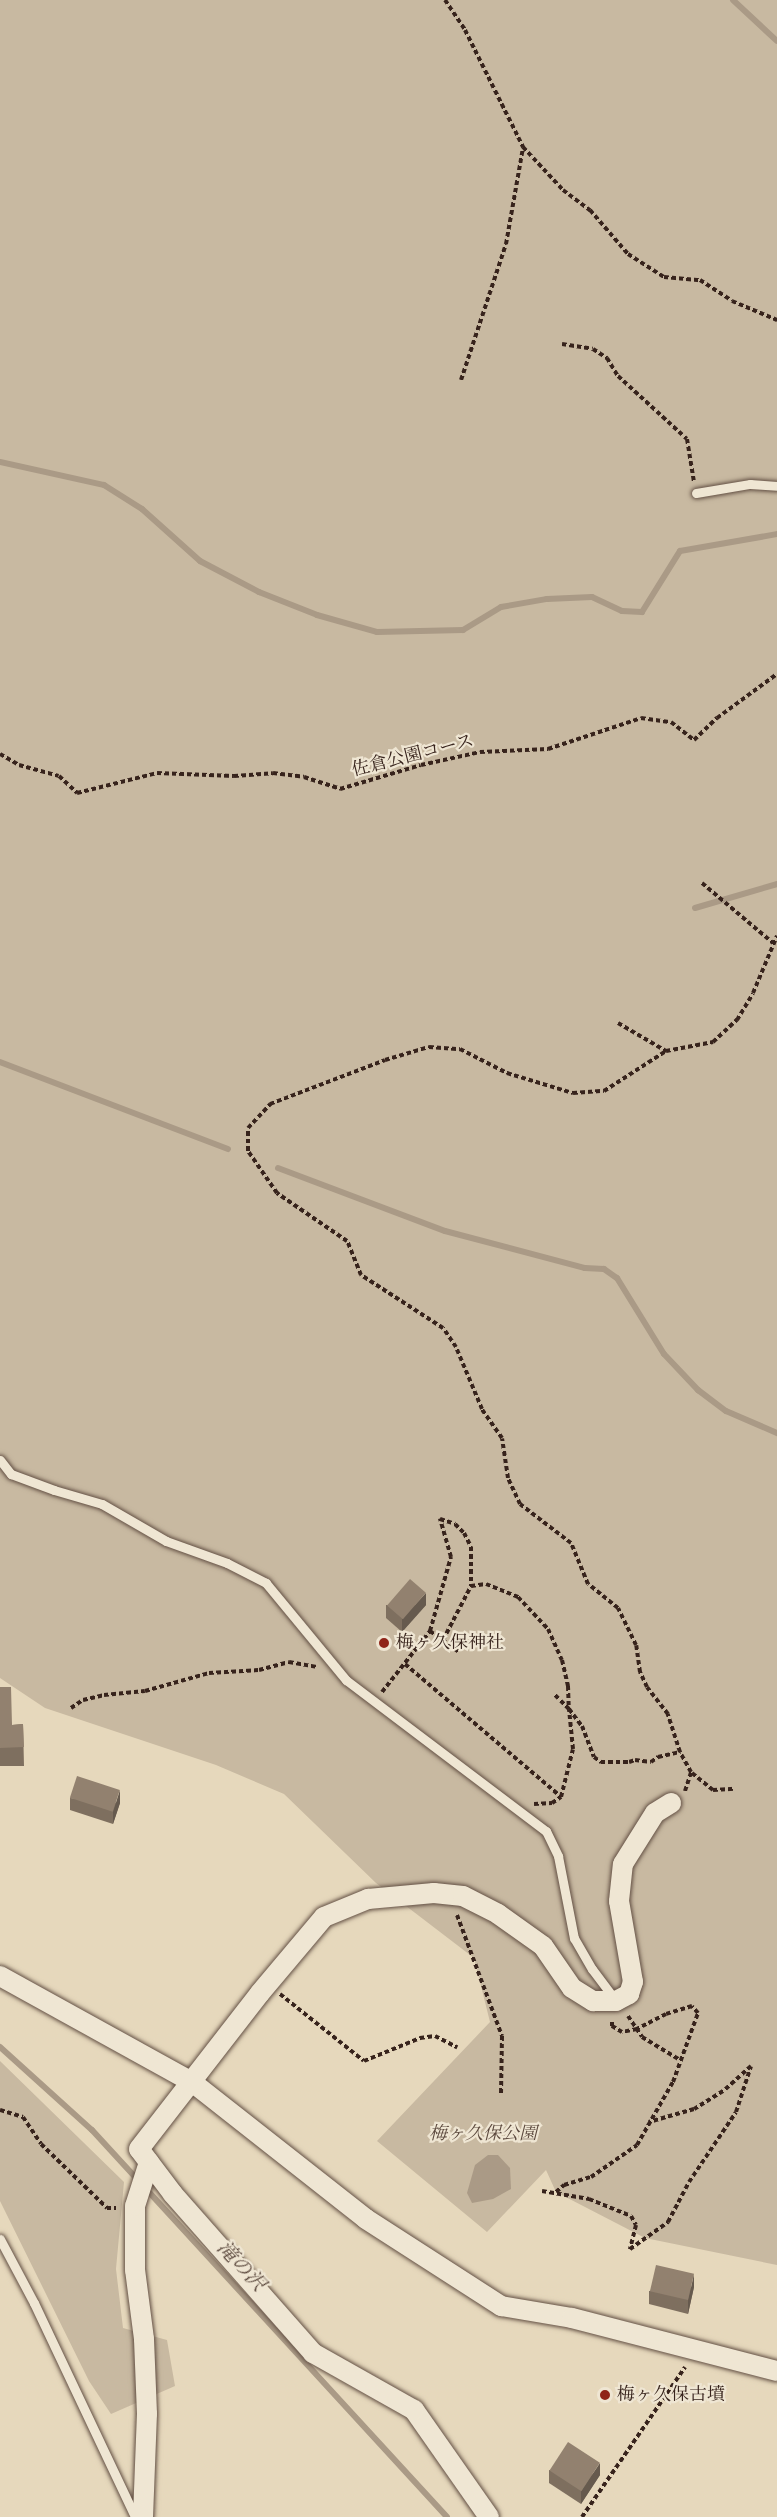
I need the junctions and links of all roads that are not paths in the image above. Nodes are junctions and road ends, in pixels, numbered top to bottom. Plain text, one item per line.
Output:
1 (777, 486) edge
2 (696, 493) road end
3 (0, 1460) edge
4 (671, 1803) road end
5 (0, 1976) edge
6 (616, 2001) junction
7 (192, 2082) junction
8 (147, 2166) junction
9 (0, 2239) edge
10 (777, 2372) edge
11 (135, 2517) edge
12 (143, 2517) edge
13 (489, 2517) edge

1 - 2 lane
3 - 6 lane
4 - 6 street
5 - 7 street
6 - 7 street
7 - 8 street
7 - 10 street
8 - 12 street
8 - 13 street
9 - 11 lane

